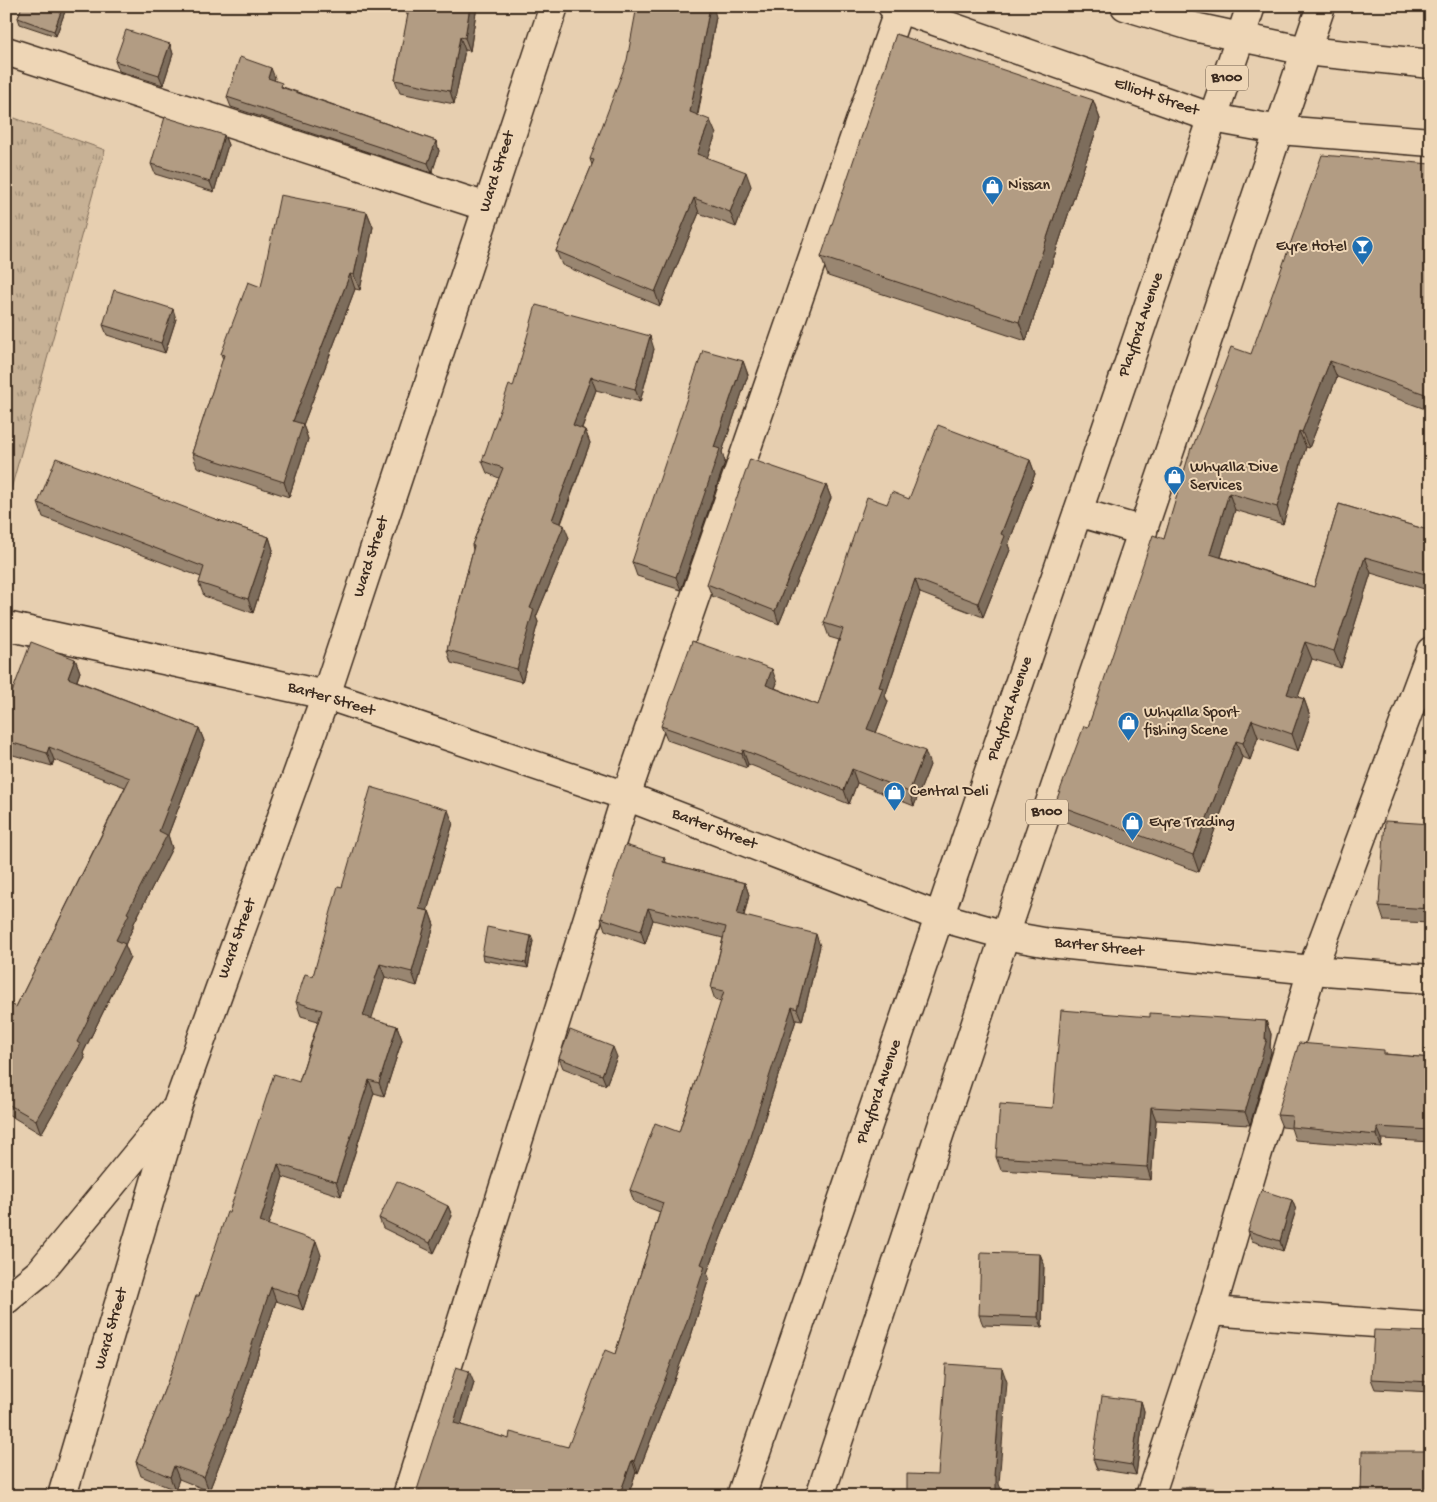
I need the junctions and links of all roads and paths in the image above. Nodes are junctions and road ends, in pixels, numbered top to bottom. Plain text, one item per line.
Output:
1 (554, 6) edge
2 (1125, 6) edge
3 (1251, 6) edge
4 (1321, 6) edge
5 (895, 7) edge
6 (1241, 38) junction
7 (6, 51) edge
8 (1306, 51) junction
9 (1431, 64) edge
10 (1213, 118) junction
11 (1279, 130) junction
12 (1431, 142) edge
13 (487, 207) junction
14 (1078, 512) junction
15 (1142, 531) junction
16 (6, 626) edge
17 (1431, 651) edge
18 (326, 695) junction
19 (626, 796) junction
20 (940, 917) junction
21 (1005, 935) junction
22 (1312, 970) junction
23 (1431, 979) edge
24 (178, 1104) junction
25 (6, 1300) edge
26 (1212, 1310) junction
27 (1431, 1327) edge
28 (62, 1496) edge
29 (407, 1496) edge
30 (741, 1496) edge
31 (820, 1496) edge
32 (1150, 1496) edge

1 - 13 main road, Ward Street
2 - 6 main road
3 - 6 main road, Playford Avenue / B100
4 - 8 main road, B100
5 - 10 main road, Elliott Street
5 - 19 main road
6 - 8 main road
6 - 10 main road, Playford Avenue / B100
7 - 13 main road
8 - 9 main road
8 - 11 main road, B100
10 - 11 main road, Elliott Street
10 - 14 main road, Playford Avenue / B100
11 - 12 main road, Elliott Street
11 - 15 main road, B100
13 - 18 main road, Ward Street
14 - 15 main road
14 - 20 main road, Playford Avenue / B100
15 - 21 main road, B100
16 - 18 main road, Barter Street
17 - 22 main road
18 - 19 main road, Barter Street
18 - 24 main road, Ward Street
19 - 20 main road, Barter Street
19 - 29 main road
20 - 21 main road, Barter Street
20 - 30 main road, Playford Avenue / B100
21 - 22 main road, Barter Street
21 - 31 main road, B100
22 - 23 main road, Barter Street
22 - 26 main road
24 - 25 main road, Ward Street
24 - 28 main road, Ward Street
26 - 27 main road
26 - 32 main road

